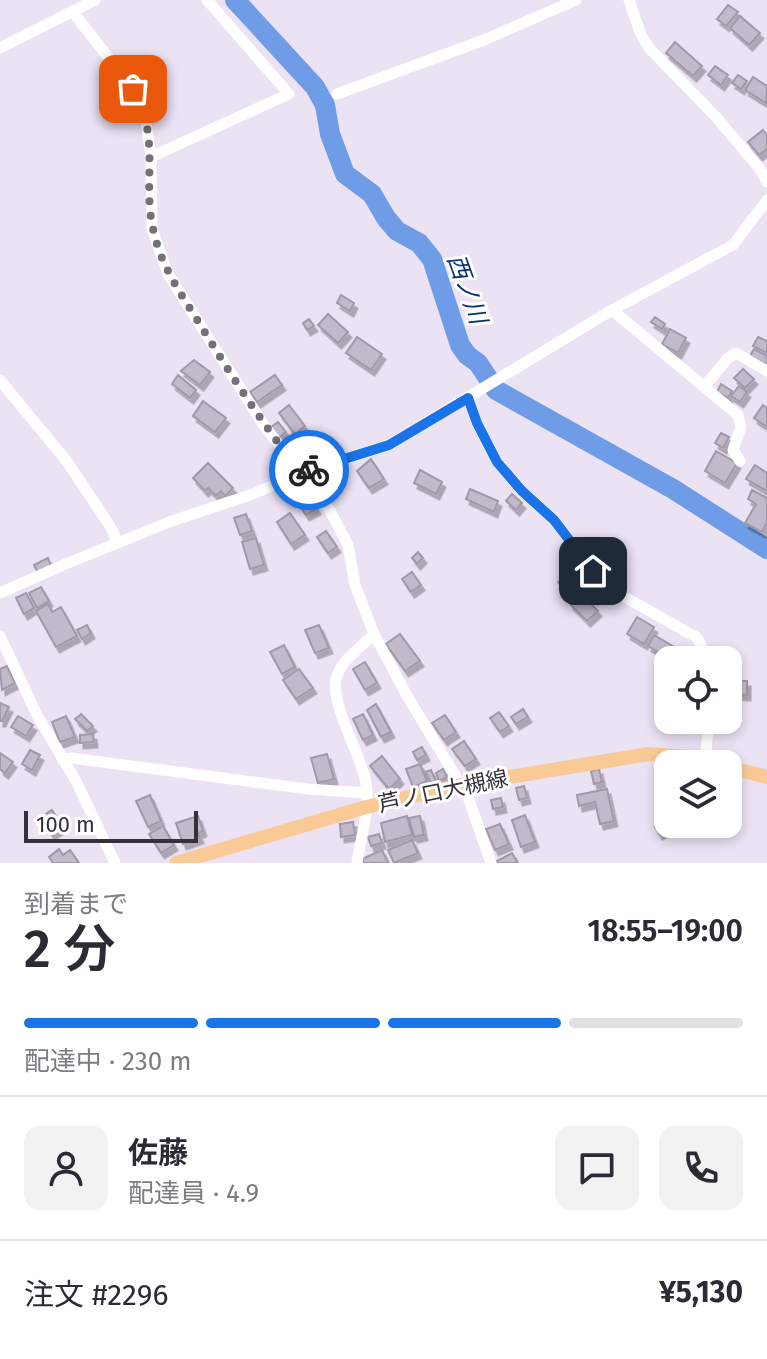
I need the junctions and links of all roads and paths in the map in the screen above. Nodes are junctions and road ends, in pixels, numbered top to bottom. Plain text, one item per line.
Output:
1 (95, 0) edge
2 (207, 0) edge
3 (576, 0) edge
4 (629, 0) edge
5 (72, 11) junction
6 (0, 48) edge
7 (337, 94) dead end
8 (151, 157) junction
9 (767, 182) edge
10 (767, 200) edge
11 (612, 310) junction
12 (767, 371) edge
13 (0, 380) edge
14 (704, 387) junction
15 (468, 398) junction
16 (740, 461) dead end
17 (301, 473) junction
18 (118, 543) junction
19 (0, 593) edge
20 (374, 634) junction
21 (0, 636) edge
22 (701, 646) edge
23 (654, 754) edge
24 (62, 759) junction
25 (742, 771) edge
26 (767, 777) edge
27 (461, 785) junction
28 (366, 800) junction
29 (115, 863) edge
30 (176, 863) edge
31 (357, 863) edge
32 (491, 863) edge

1 - 5 street
2 - 8 street
3 - 7 street
4 - 9 street
5 - 6 street
5 - 8 street
8 - 17 street
10 - 11 street
11 - 14 street
11 - 15 street
12 - 14 street
13 - 18 street
14 - 16 street
15 - 17 street
15 - 22 street
17 - 18 street
17 - 20 street
18 - 19 street
20 - 27 street
20 - 28 street
21 - 24 street
23 - 27 main road, 芦ノ口大槻線
24 - 28 street
24 - 29 street
25 - 26 main road
27 - 28 main road, 芦ノ口大槻線
27 - 32 street
28 - 30 main road, 芦ノ口大槻線
28 - 31 street

